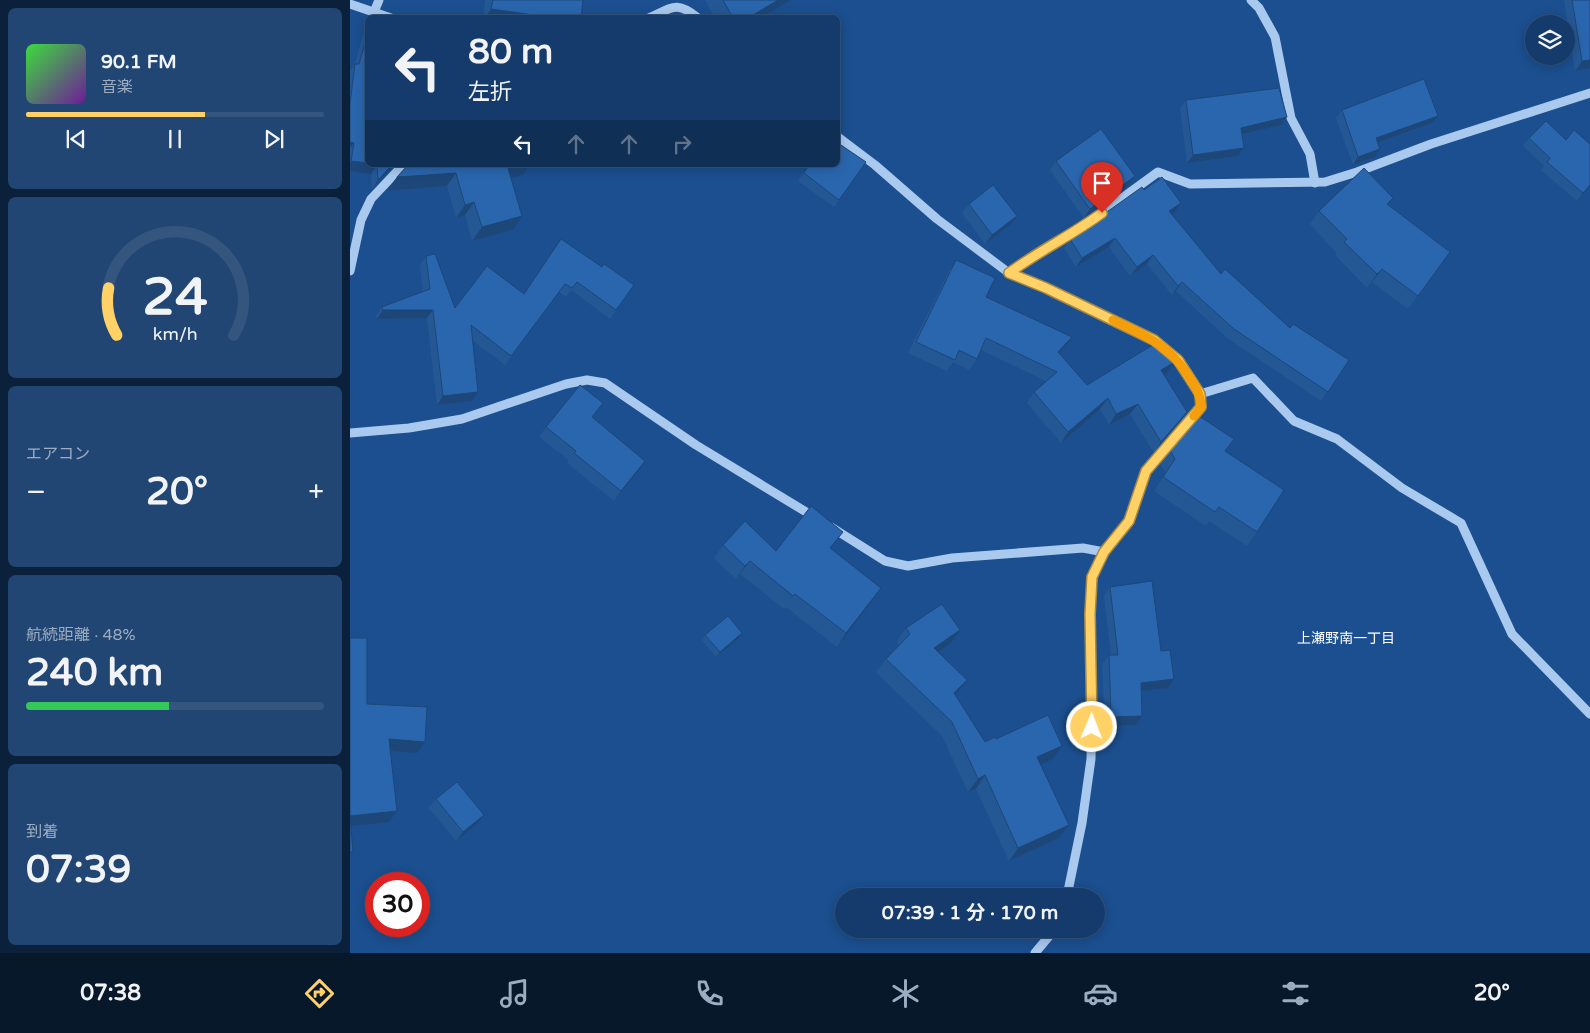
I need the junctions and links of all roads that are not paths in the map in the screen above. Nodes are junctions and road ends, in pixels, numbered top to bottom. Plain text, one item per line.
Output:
1 (379, 0) edge
2 (1251, 0) edge
3 (677, 3) edge
4 (350, 4) edge
5 (374, 12) junction
6 (382, 15) edge
7 (655, 15) edge
8 (694, 15) edge
9 (1590, 93) edge
10 (840, 139) edge
11 (401, 167) edge
12 (1315, 182) junction
13 (350, 271) edge
14 (1009, 273) junction
15 (1200, 394) junction
16 (350, 433) edge
17 (1104, 552) junction
18 (1590, 714) edge
19 (1068, 888) edge
20 (1046, 938) edge
21 (1034, 953) edge

1 - 5 street
2 - 12 street
3 - 7 street
3 - 8 street
4 - 5 street
5 - 6 street
9 - 12 street
10 - 14 street
11 - 13 street
12 - 14 street
14 - 15 street
15 - 17 street
15 - 18 street
16 - 17 street
17 - 19 street
20 - 21 street

